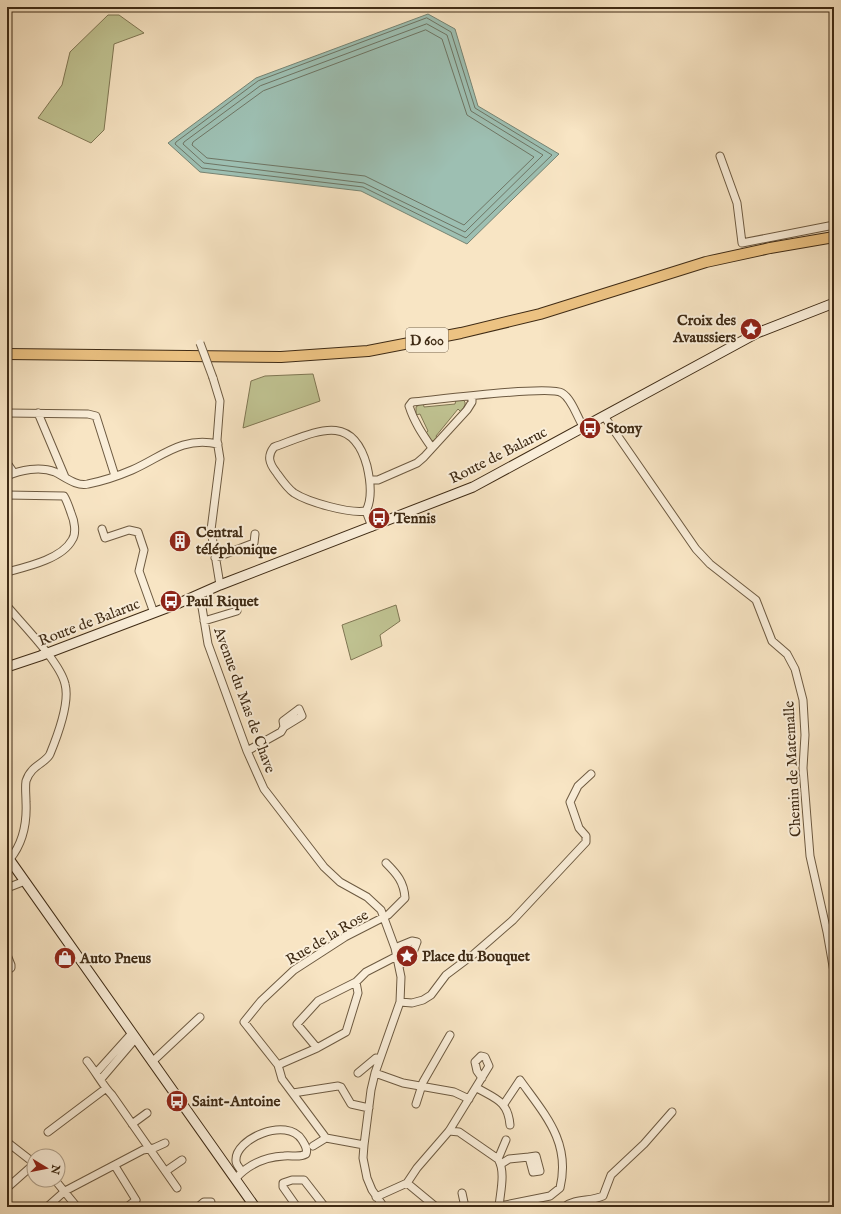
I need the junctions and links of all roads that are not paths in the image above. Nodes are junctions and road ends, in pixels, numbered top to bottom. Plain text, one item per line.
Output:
1 (720, 156) dead end
2 (834, 225) edge
3 (834, 237) edge
4 (834, 303) edge
5 (200, 343) dead end
6 (7, 354) edge
7 (472, 397) junction
8 (7, 413) edge
9 (38, 413) junction
10 (604, 416) junction
11 (583, 426) junction
12 (218, 444) junction
13 (432, 448) junction
14 (7, 463) edge
15 (10, 475) edge
16 (115, 476) junction
17 (65, 477) junction
18 (370, 480) junction
19 (7, 495) edge
20 (366, 511) junction
21 (372, 526) junction
22 (102, 529) dead end
23 (255, 534) dead end
24 (215, 558) junction
25 (7, 572) edge
26 (220, 585) junction
27 (200, 595) junction
28 (7, 606) edge
29 (237, 611) dead end
30 (154, 613) junction
31 (204, 621) junction
32 (47, 654) junction
33 (7, 667) edge
34 (284, 727) dead end
35 (247, 751) junction
36 (591, 774) dead end
37 (8, 857) edge
38 (386, 863) dead end
39 (25, 881) junction
40 (7, 888) edge
41 (384, 917) junction
42 (395, 948) junction
43 (7, 955) edge
44 (397, 956) junction
45 (400, 965) junction
46 (7, 970) edge
47 (834, 972) edge
48 (356, 982) junction
49 (400, 1002) junction
50 (200, 1017) dead end
51 (450, 1035) dead end
52 (134, 1036) junction
53 (317, 1048) junction
54 (380, 1059) junction
55 (87, 1061) dead end
56 (152, 1062) junction
57 (278, 1065) junction
58 (358, 1073) dead end
59 (376, 1073) junction
60 (98, 1076) junction
61 (482, 1078) dead end
62 (421, 1086) junction
63 (477, 1088) junction
64 (105, 1089) junction
65 (294, 1093) junction
66 (469, 1099) junction
67 (416, 1104) dead end
68 (504, 1104) junction
69 (369, 1108) junction
70 (672, 1112) dead end
71 (147, 1113) dead end
72 (132, 1124) junction
73 (510, 1125) dead end
74 (449, 1131) junction
75 (48, 1132) dead end
76 (326, 1138) junction
77 (506, 1140) dead end
78 (7, 1142) edge
79 (165, 1143) dead end
80 (364, 1145) junction
81 (313, 1146) dead end
82 (149, 1149) junction
83 (26, 1157) edge
84 (529, 1157) dead end
85 (182, 1160) dead end
86 (500, 1162) junction
87 (115, 1166) junction
88 (26, 1170) edge
89 (166, 1171) junction
90 (239, 1175) junction
91 (406, 1183) junction
92 (7, 1188) edge
93 (62, 1188) edge
94 (177, 1188) dead end
95 (65, 1191) junction
96 (462, 1193) dead end
97 (376, 1197) junction
98 (211, 1202) dead end
99 (47, 1207) edge
100 (77, 1207) edge
101 (128, 1207) edge
102 (198, 1207) edge
103 (256, 1207) edge
104 (297, 1207) edge
105 (325, 1207) edge
106 (384, 1207) edge
107 (436, 1207) edge
108 (465, 1207) edge
109 (497, 1207) edge
110 (564, 1207) edge

1 - 2 street
3 - 6 main road, D 600
4 - 10 street, Route de Balaruc
5 - 12 street, bridge
7 - 11 street
7 - 13 street
7 - 13 street
8 - 9 street
9 - 16 street
9 - 17 street
10 - 11 street, Route de Balaruc
10 - 47 street, Chemin de Matemalle
11 - 21 street, Route de Balaruc
12 - 16 street
12 - 24 street
13 - 18 street
14 - 15 street
15 - 17 street
16 - 17 street
18 - 20 street
18 - 20 street
19 - 25 street
20 - 21 street
21 - 26 street, Route de Balaruc
22 - 30 street
23 - 24 street
24 - 26 street
26 - 27 street, Route de Balaruc
27 - 30 street, Route de Balaruc
27 - 31 street, Avenue du Mas de Chave
28 - 32 street
29 - 31 street
30 - 32 street, Route de Balaruc
31 - 35 street, Avenue du Mas de Chave
32 - 33 street, Route de Balaruc
32 - 37 street
34 - 35 street
35 - 41 street, Avenue du Mas de Chave
36 - 49 street
37 - 39 street
38 - 41 street
39 - 40 street
39 - 52 street
41 - 42 street, Avenue du Mas de Chave
41 - 57 street, Rue de la Rose
42 - 44 street, Avenue du Mas de Chave
42 - 45 street
43 - 46 street
44 - 45 street, Avenue du Mas de Chave
44 - 48 street
45 - 49 street, Avenue du Mas de Chave
48 - 53 street
48 - 53 street
49 - 54 street, Avenue du Mas de Chave
50 - 56 street
51 - 62 street
52 - 56 street
52 - 60 street
53 - 57 street
54 - 58 street
54 - 59 street, Avenue du Mas de Chave
55 - 60 street
56 - 90 street
57 - 65 street
59 - 62 street
59 - 69 street, Avenue du Mas de Chave
60 - 64 street
61 - 63 street
62 - 66 street
62 - 67 street
63 - 66 street
63 - 68 street
64 - 72 street
64 - 75 street
65 - 69 street
65 - 76 street
66 - 74 street
68 - 73 street
68 - 109 street
69 - 80 street, Avenue du Mas de Chave
70 - 110 street
71 - 72 street
72 - 82 street
74 - 86 street
74 - 91 street
76 - 80 street
76 - 81 street
77 - 86 street
78 - 83 street
79 - 82 street
80 - 97 street, Avenue du Mas de Chave
82 - 87 street
82 - 89 street
84 - 86 street
85 - 89 street
86 - 109 street
87 - 95 street
87 - 101 street
88 - 92 street
89 - 94 street
90 - 90 street
90 - 103 street
91 - 97 street
91 - 107 street
93 - 95 street
95 - 99 street
95 - 100 street
96 - 108 street
97 - 106 street, Avenue du Mas de Chave
98 - 102 street
104 - 105 street

